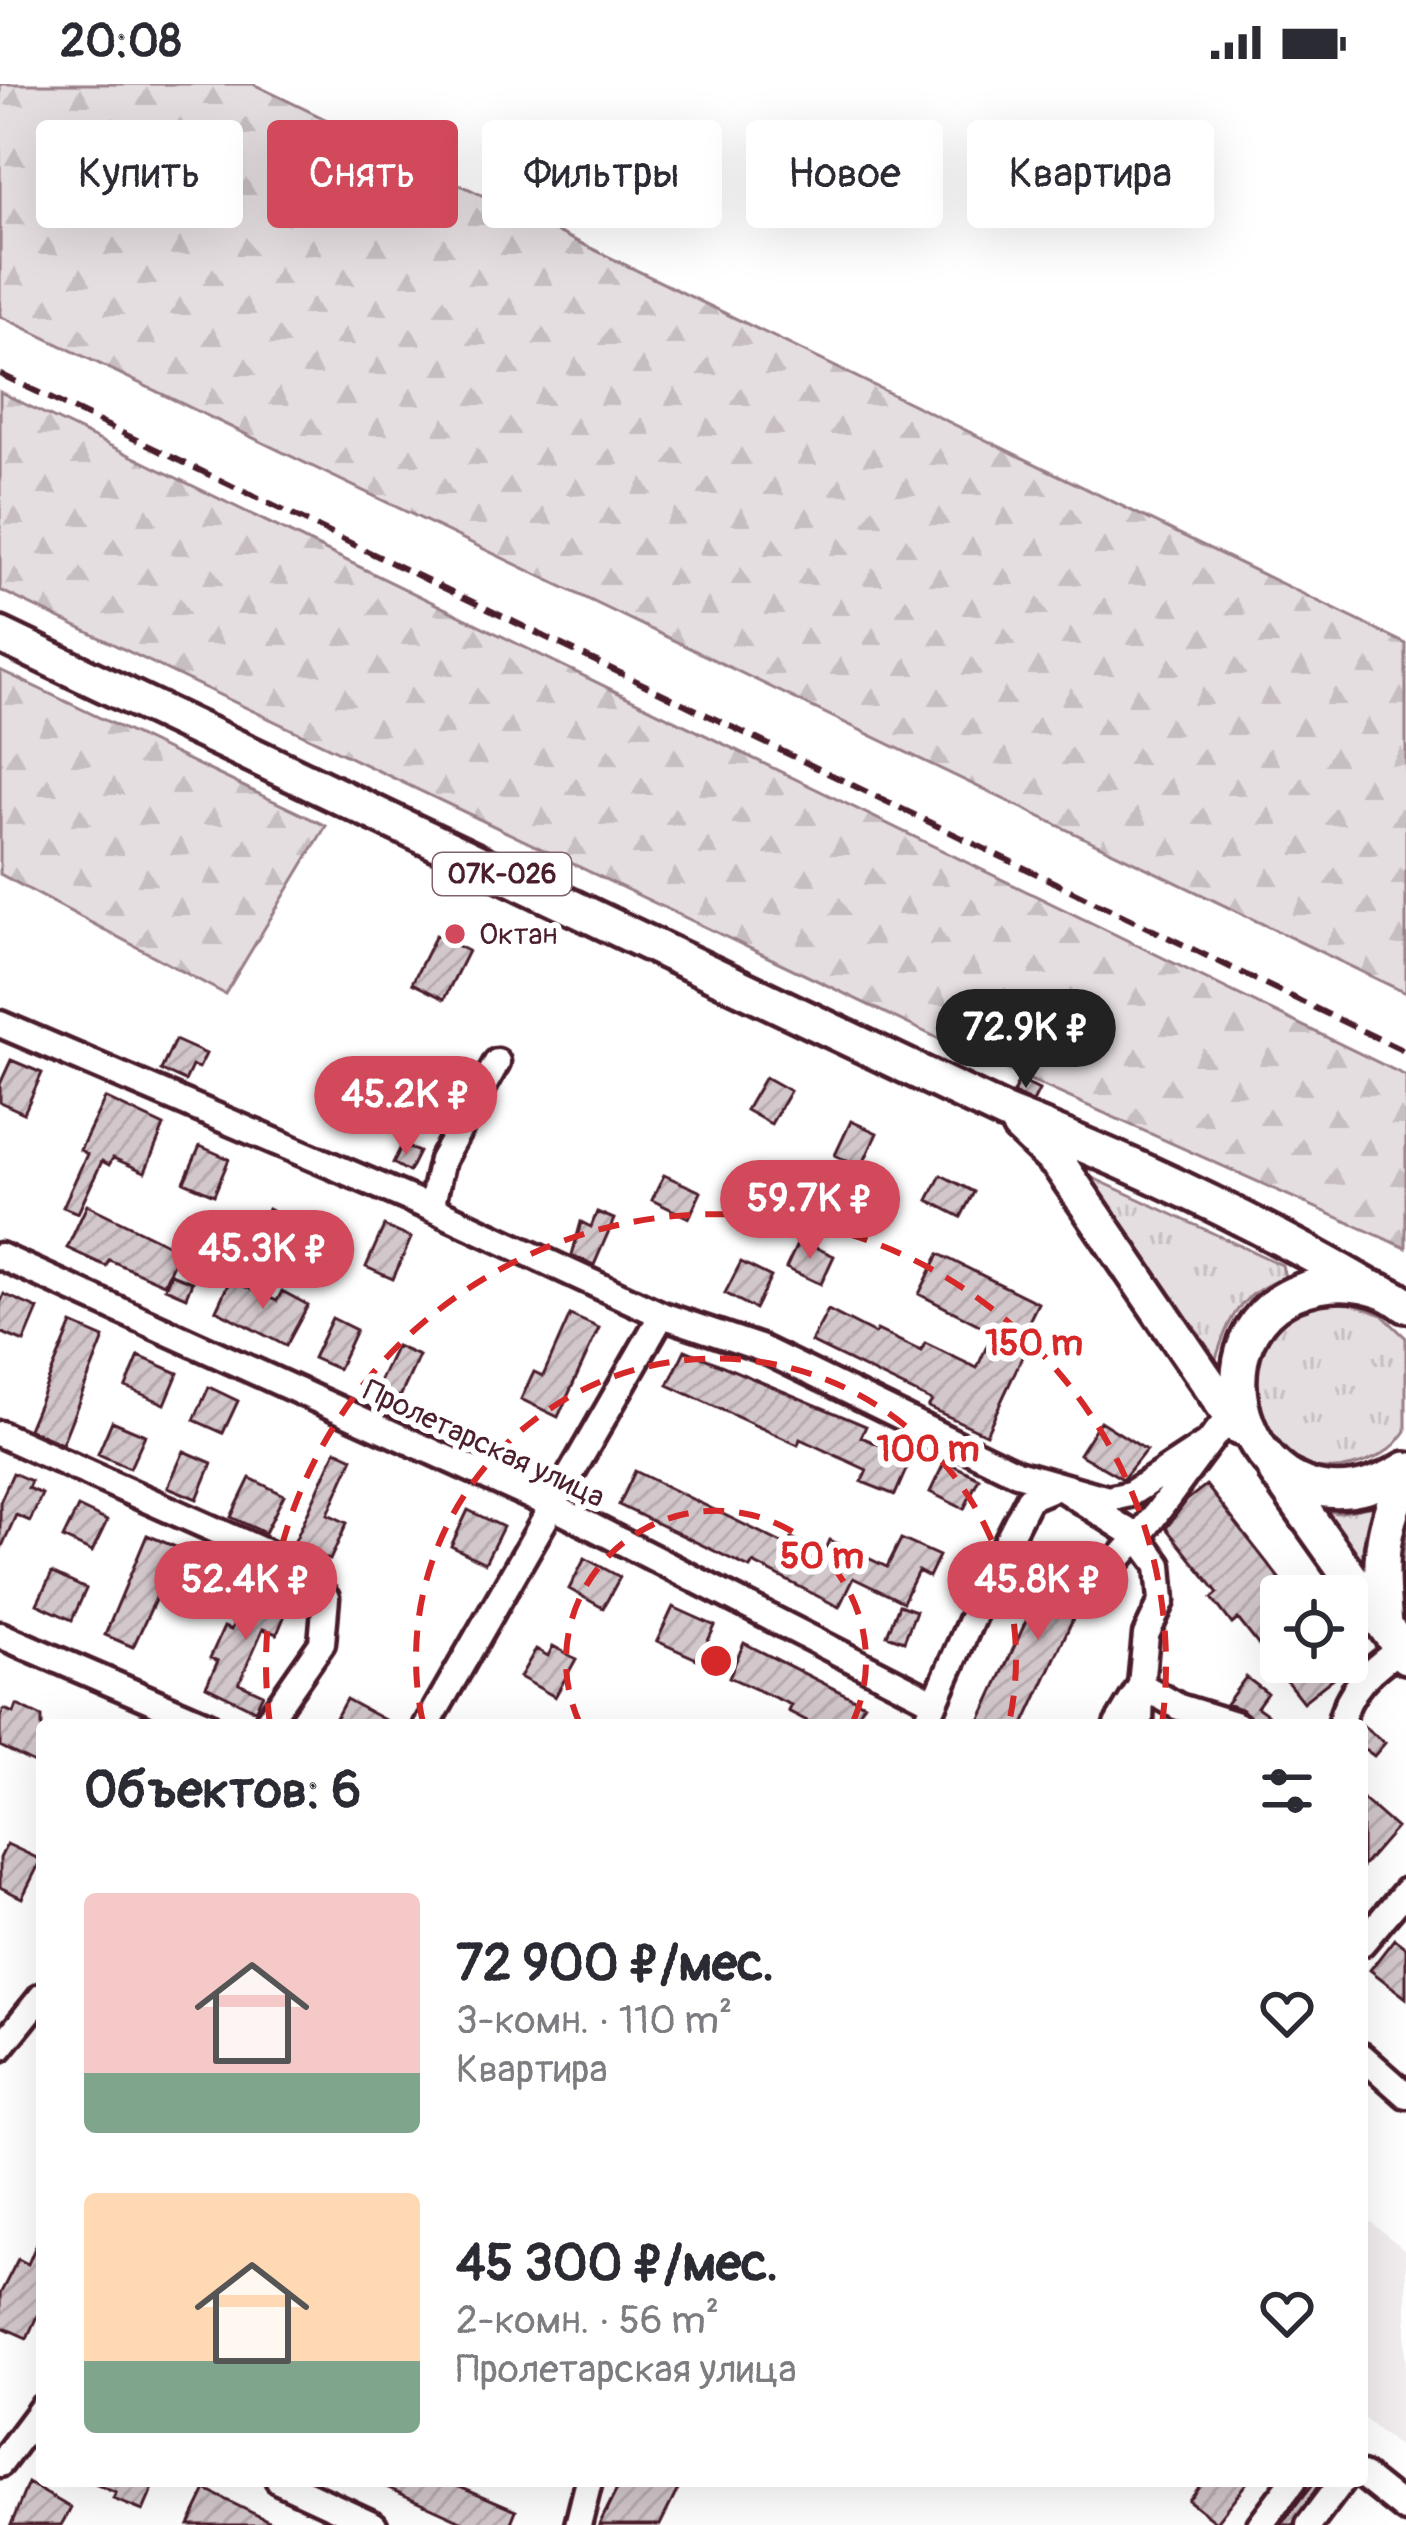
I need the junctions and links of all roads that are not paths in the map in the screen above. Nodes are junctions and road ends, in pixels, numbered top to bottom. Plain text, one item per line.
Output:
1 (0, 635) edge
2 (0, 1024) edge
3 (497, 1061) dead end
4 (1004, 1113) junction
5 (431, 1208) junction
6 (0, 1256) edge
7 (1367, 1286) junction
8 (1404, 1303) edge
9 (662, 1315) junction
10 (0, 1434) edge
11 (1250, 1440) junction
12 (1206, 1444) junction
13 (1406, 1471) edge
14 (1058, 1486) junction
15 (552, 1506) junction
16 (1139, 1538) junction
17 (1111, 1568) dead end
18 (0, 1635) edge
19 (1397, 1644) edge
20 (1141, 1685) junction
21 (930, 1713) edge
22 (194, 1719) edge
23 (270, 1719) edge
24 (430, 1719) edge
25 (1121, 1719) edge
26 (1140, 1719) edge
27 (1218, 1719) edge
28 (1341, 1719) edge
29 (1406, 1892) edge
30 (1368, 1936) edge
31 (36, 2003) edge
32 (0, 2048) edge
33 (1368, 2061) edge
34 (1406, 2095) edge
35 (36, 2416) edge
36 (0, 2464) edge
37 (1368, 2480) edge
38 (292, 2487) edge
39 (588, 2487) edge
40 (1288, 2487) edge
41 (1338, 2487) edge
42 (1406, 2510) edge
43 (374, 2525) edge
44 (578, 2525) edge
45 (1260, 2525) edge
46 (1309, 2525) edge

1 - 4 main road, 07К-026
2 - 5 street
3 - 5 street
4 - 7 main road, 07К-026
4 - 11 main road, 07К-026
5 - 9 street
6 - 15 street, Пролетарская улица
7 - 8 main road
7 - 11 main road
9 - 14 street
9 - 15 street
10 - 23 street
11 - 12 street
11 - 13 main road
11 - 19 main road
12 - 14 street
12 - 16 street
13 - 19 main road
14 - 16 street
14 - 21 street
15 - 21 street, Пролетарская улица
15 - 24 street
16 - 17 street
16 - 20 street
18 - 22 street
19 - 28 street
20 - 25 street
20 - 26 street
20 - 27 street
29 - 30 street
31 - 32 street
33 - 34 street
35 - 36 street
37 - 42 street
38 - 43 street
39 - 44 street
40 - 45 street
41 - 46 street

